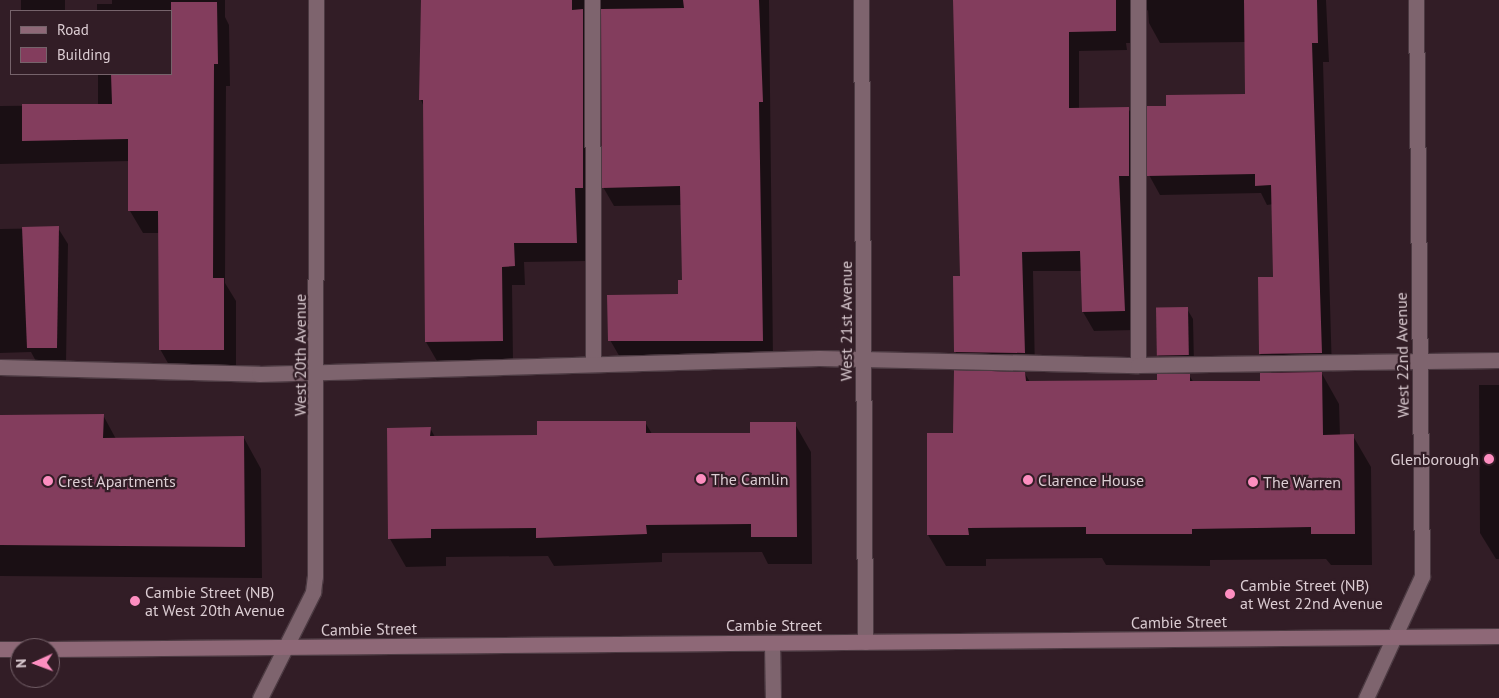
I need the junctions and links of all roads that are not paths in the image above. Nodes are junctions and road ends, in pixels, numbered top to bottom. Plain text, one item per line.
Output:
1 (316, 0) edge
2 (592, 0) edge
3 (861, 0) edge
4 (1138, 0) edge
5 (1416, 0) edge
6 (0, 353) edge
7 (864, 360) junction
8 (1499, 360) edge
9 (593, 362) junction
10 (1419, 363) junction
11 (1138, 365) junction
12 (0, 367) edge
13 (318, 372) junction
14 (1499, 636) edge
15 (1393, 637) junction
16 (865, 642) junction
17 (772, 643) junction
18 (284, 647) junction
19 (60, 649) edge
20 (260, 698) edge
21 (773, 698) edge
22 (1366, 698) edge

1 - 13 street, West 20th Avenue
2 - 9 street
3 - 7 street, West 21st Avenue
4 - 11 street
5 - 10 street, West 22nd Avenue
6 - 12 street
7 - 9 street
7 - 11 street
7 - 16 street, West 21st Avenue
8 - 10 street
9 - 13 street
10 - 11 street
10 - 15 street, West 22nd Avenue
12 - 13 street
13 - 18 street, West 20th Avenue
14 - 15 main road, Cambie Street
15 - 16 main road, Cambie Street
15 - 22 street, West 22nd Avenue
16 - 17 main road, Cambie Street
17 - 18 main road, Cambie Street
17 - 21 street
18 - 19 main road, Cambie Street
18 - 20 street, West 20th Avenue

